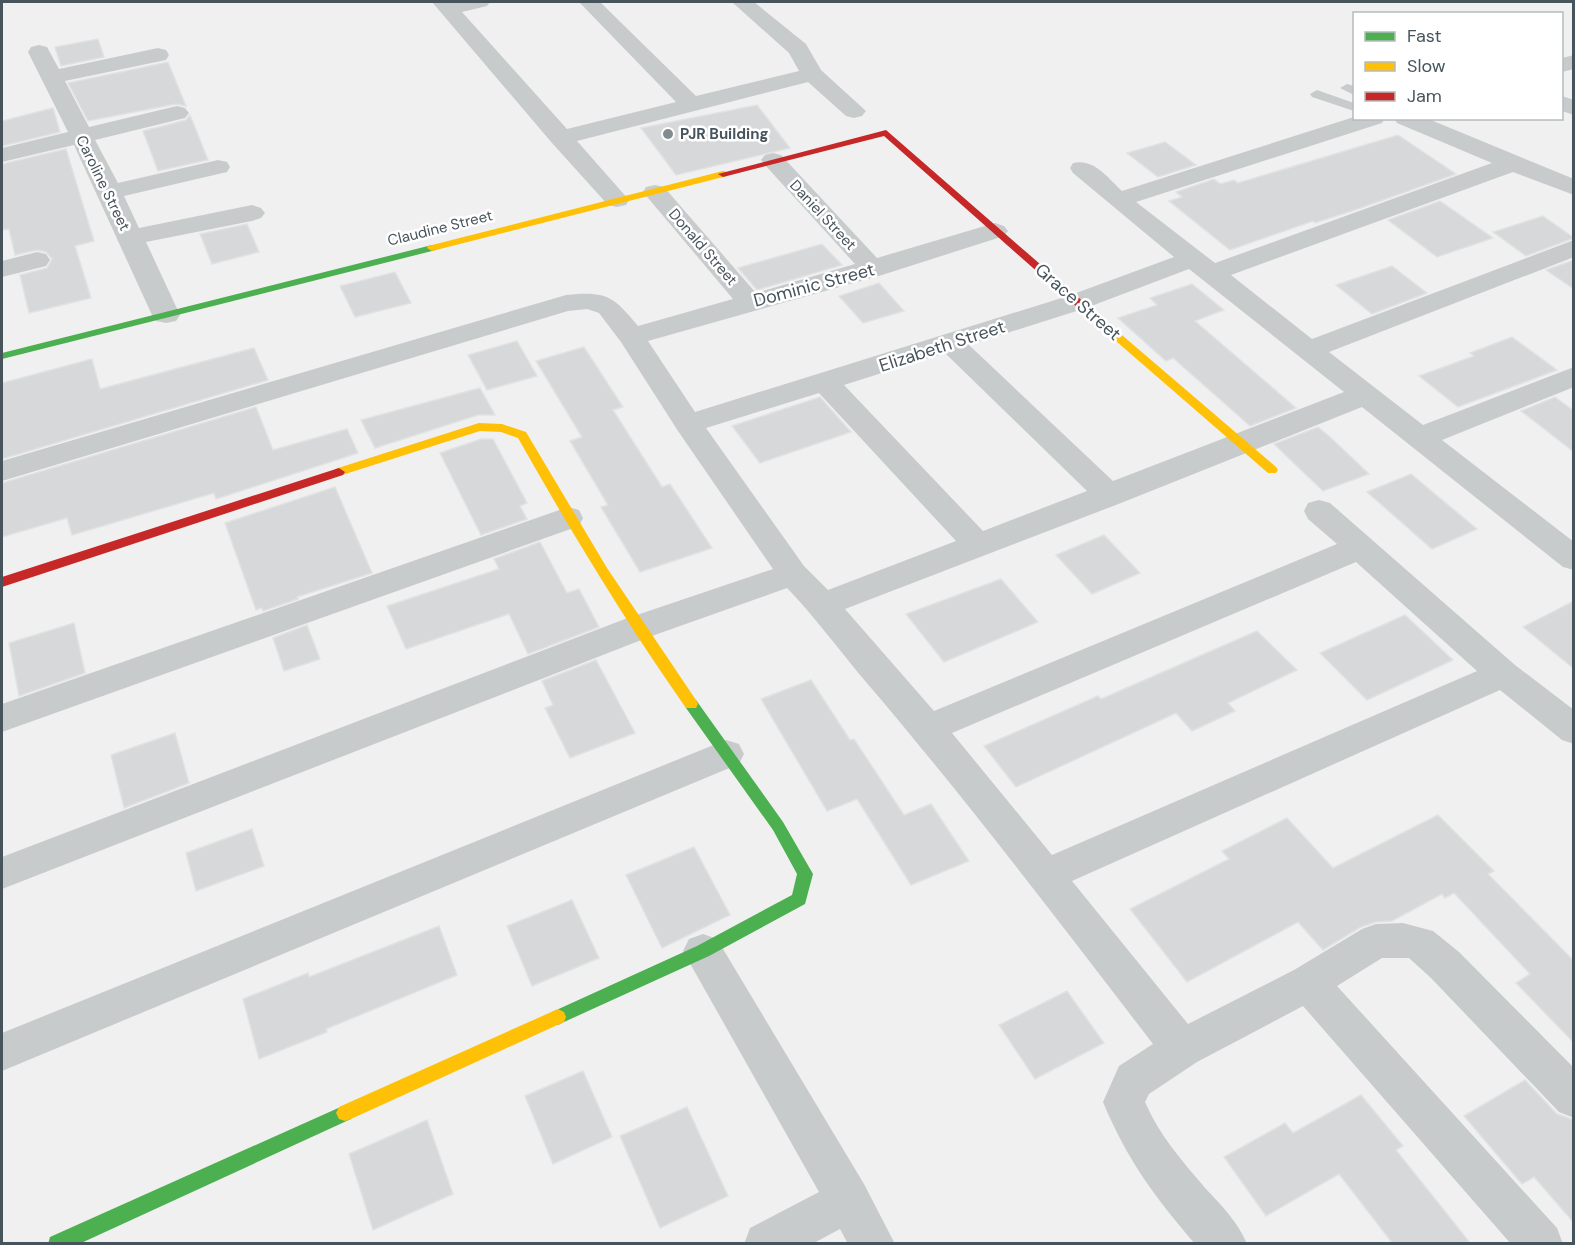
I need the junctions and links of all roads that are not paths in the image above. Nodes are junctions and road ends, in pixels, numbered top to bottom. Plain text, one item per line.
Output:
1 (480, 2) edge
2 (589, 2) edge
3 (742, 2) edge
4 (445, 5) edge
5 (39, 52) dead end
6 (158, 55) dead end
7 (812, 74) junction
8 (52, 77) junction
9 (1317, 94) dead end
10 (693, 106) junction
11 (1353, 107) edge
12 (854, 111) dead end
13 (177, 112) dead end
14 (1368, 120) edge
15 (1410, 120) edge
16 (886, 133) joint
17 (80, 136) junction
18 (560, 138) junction
19 (2, 155) edge
20 (773, 160) junction
21 (1514, 163) junction
22 (218, 167) dead end
23 (1082, 168) dead end
24 (1574, 188) edge
25 (110, 192) junction
26 (655, 192) junction
27 (617, 200) junction
28 (1118, 200) junction
29 (252, 213) dead end
30 (995, 231) junction
31 (130, 238) junction
32 (1574, 248) edge
33 (37, 260) dead end
34 (1203, 266) junction
35 (2, 269) edge
36 (873, 269) junction
37 (750, 302) junction
38 (1077, 302) junction
39 (166, 315) junction
40 (632, 338) junction
41 (951, 343) junction
42 (1308, 350) junction
43 (2, 356) edge
44 (1574, 376) edge
45 (825, 382) junction
46 (1364, 395) junction
47 (688, 424) junction
48 (1419, 438) junction
49 (1243, 444) junction
50 (1272, 470) dead end
51 (2, 471) edge
52 (1110, 496) junction
53 (1319, 511) dead end
54 (568, 518) junction
55 (1561, 535) edge
56 (977, 544) junction
57 (1358, 548) junction
58 (1574, 559) edge
59 (793, 574) junction
60 (2, 582) edge
61 (823, 605) junction
62 (637, 628) junction
63 (1503, 675) junction
64 (2, 718) edge
65 (928, 728) junction
66 (1574, 730) edge
67 (726, 753) junction
68 (2, 873) edge
69 (1044, 876) junction
70 (703, 951) junction
71 (1308, 983) junction
72 (1182, 1048) junction
73 (2, 1052) edge
74 (1574, 1098) edge
75 (848, 1200) junction
76 (57, 1244) edge
77 (766, 1244) edge
78 (873, 1244) edge
79 (1225, 1244) edge
80 (1541, 1244) edge

1 - 4 street
2 - 10 street
3 - 7 street
4 - 18 street
5 - 8 street, Caroline Street
6 - 8 street
7 - 10 street
7 - 12 street
8 - 17 street, Caroline Street
9 - 11 lane
10 - 18 street
13 - 17 street
14 - 28 street
15 - 21 street
16 - 20 street, Claudine Street
16 - 30 street, Grace Street
17 - 19 street
17 - 25 street, Caroline Street
18 - 27 street
20 - 26 street, Claudine Street
20 - 36 street, Daniel Street
21 - 24 street
21 - 34 street, Elizabeth Street
22 - 25 street
23 - 28 street
25 - 31 street, Caroline Street
26 - 27 street, Claudine Street
26 - 37 street, Donald Street
27 - 39 street, Claudine Street
28 - 34 street
29 - 31 street
30 - 36 street, Dominic Street
30 - 38 street, Grace Street
31 - 39 street, Caroline Street
32 - 42 street
33 - 35 street
34 - 38 street, Elizabeth Street
34 - 42 street
36 - 37 street, Dominic Street
37 - 40 street, Dominic Street
38 - 41 street, Elizabeth Street
38 - 49 street, Grace Street
39 - 43 street, Claudine Street
40 - 47 street
40 - 51 street
41 - 45 street, Elizabeth Street
41 - 52 street
42 - 46 street
44 - 48 street
45 - 47 street, Elizabeth Street
45 - 56 street
46 - 48 street
46 - 49 street
47 - 59 street
48 - 55 street
49 - 50 street, Grace Street
49 - 52 street
52 - 56 street
53 - 57 street
54 - 60 street
54 - 62 street
54 - 64 street
55 - 58 street
56 - 61 street
57 - 63 street
57 - 65 street
59 - 61 street
59 - 62 street
61 - 65 street
62 - 67 street
62 - 68 street
63 - 66 street
63 - 69 street
65 - 69 street
67 - 70 street
67 - 73 street
69 - 72 street
70 - 75 street
70 - 76 street
71 - 72 street
71 - 74 street
71 - 80 street
72 - 79 street
75 - 77 street
75 - 78 street

